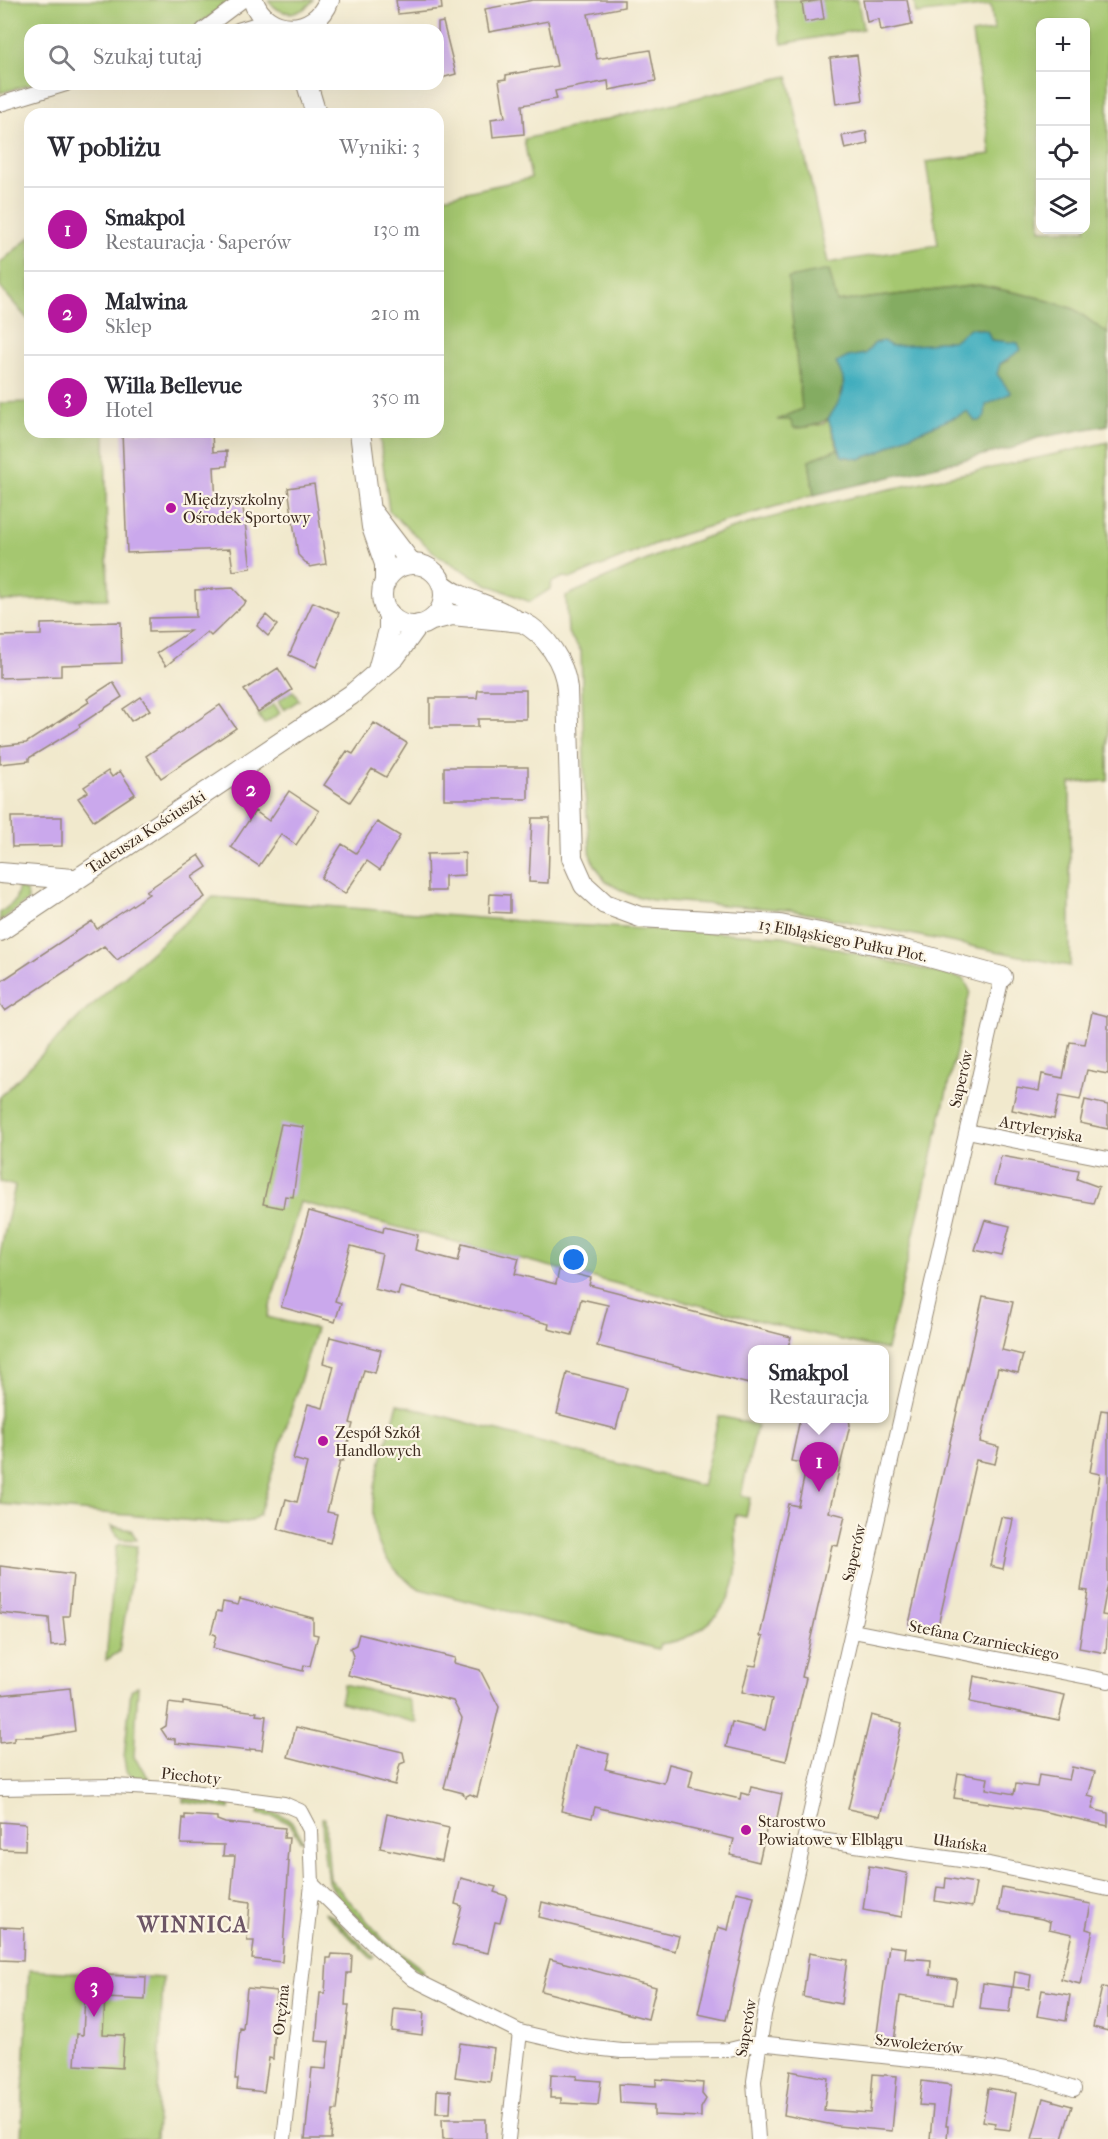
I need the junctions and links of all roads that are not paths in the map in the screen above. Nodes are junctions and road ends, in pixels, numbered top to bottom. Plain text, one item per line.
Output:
1 (243, 0) edge
2 (252, 0) edge
3 (323, 15) edge
4 (211, 24) edge
5 (277, 24) edge
6 (307, 24) edge
7 (46, 90) edge
8 (309, 90) edge
9 (319, 90) edge
10 (0, 104) edge
11 (315, 108) edge
12 (317, 108) edge
13 (361, 438) edge
14 (370, 508) junction
15 (412, 564) junction
16 (385, 583) junction
17 (442, 584) junction
18 (389, 613) junction
19 (516, 621) junction
20 (425, 622) junction
21 (378, 670) junction
22 (0, 873) edge
23 (74, 879) junction
24 (0, 931) edge
25 (1002, 977) joint
26 (967, 1131) junction
27 (1108, 1159) edge
28 (853, 1631) junction
29 (1108, 1681) edge
30 (0, 1788) edge
31 (806, 1838) junction
32 (312, 1884) junction
33 (1108, 1889) edge
34 (520, 2032) junction
35 (758, 2043) junction
36 (1074, 2089) dead end
37 (284, 2139) edge
38 (508, 2139) edge
39 (758, 2139) edge

1 - 4 street
2 - 5 street
3 - 6 street
7 - 10 street
8 - 11 street
9 - 12 street
13 - 14 street
14 - 15 street
14 - 16 street
15 - 16 street
15 - 17 street
16 - 18 street
17 - 19 street, 13 Elbląskiego Pułku Plot.
17 - 20 street
18 - 20 street
18 - 21 street
19 - 20 street
19 - 25 street, 13 Elbląskiego Pułku Plot.
20 - 21 street, Tadeusza Kościuszki
21 - 23 street, Tadeusza Kościuszki
22 - 23 street
23 - 24 street, Tadeusza Kościuszki
25 - 26 street, Saperów
26 - 27 street, Artyleryjska
26 - 28 street, Saperów
28 - 29 street, Stefana Czarnieckiego
28 - 31 street, Saperów
30 - 32 street, Piechoty
31 - 33 street, Ułańska
31 - 35 street, Saperów
32 - 34 street, Szwoleżerów
32 - 37 street, Orężna
34 - 35 street, Szwoleżerów
34 - 38 street
35 - 36 street, Szwoleżerów
35 - 39 street, Saperów

